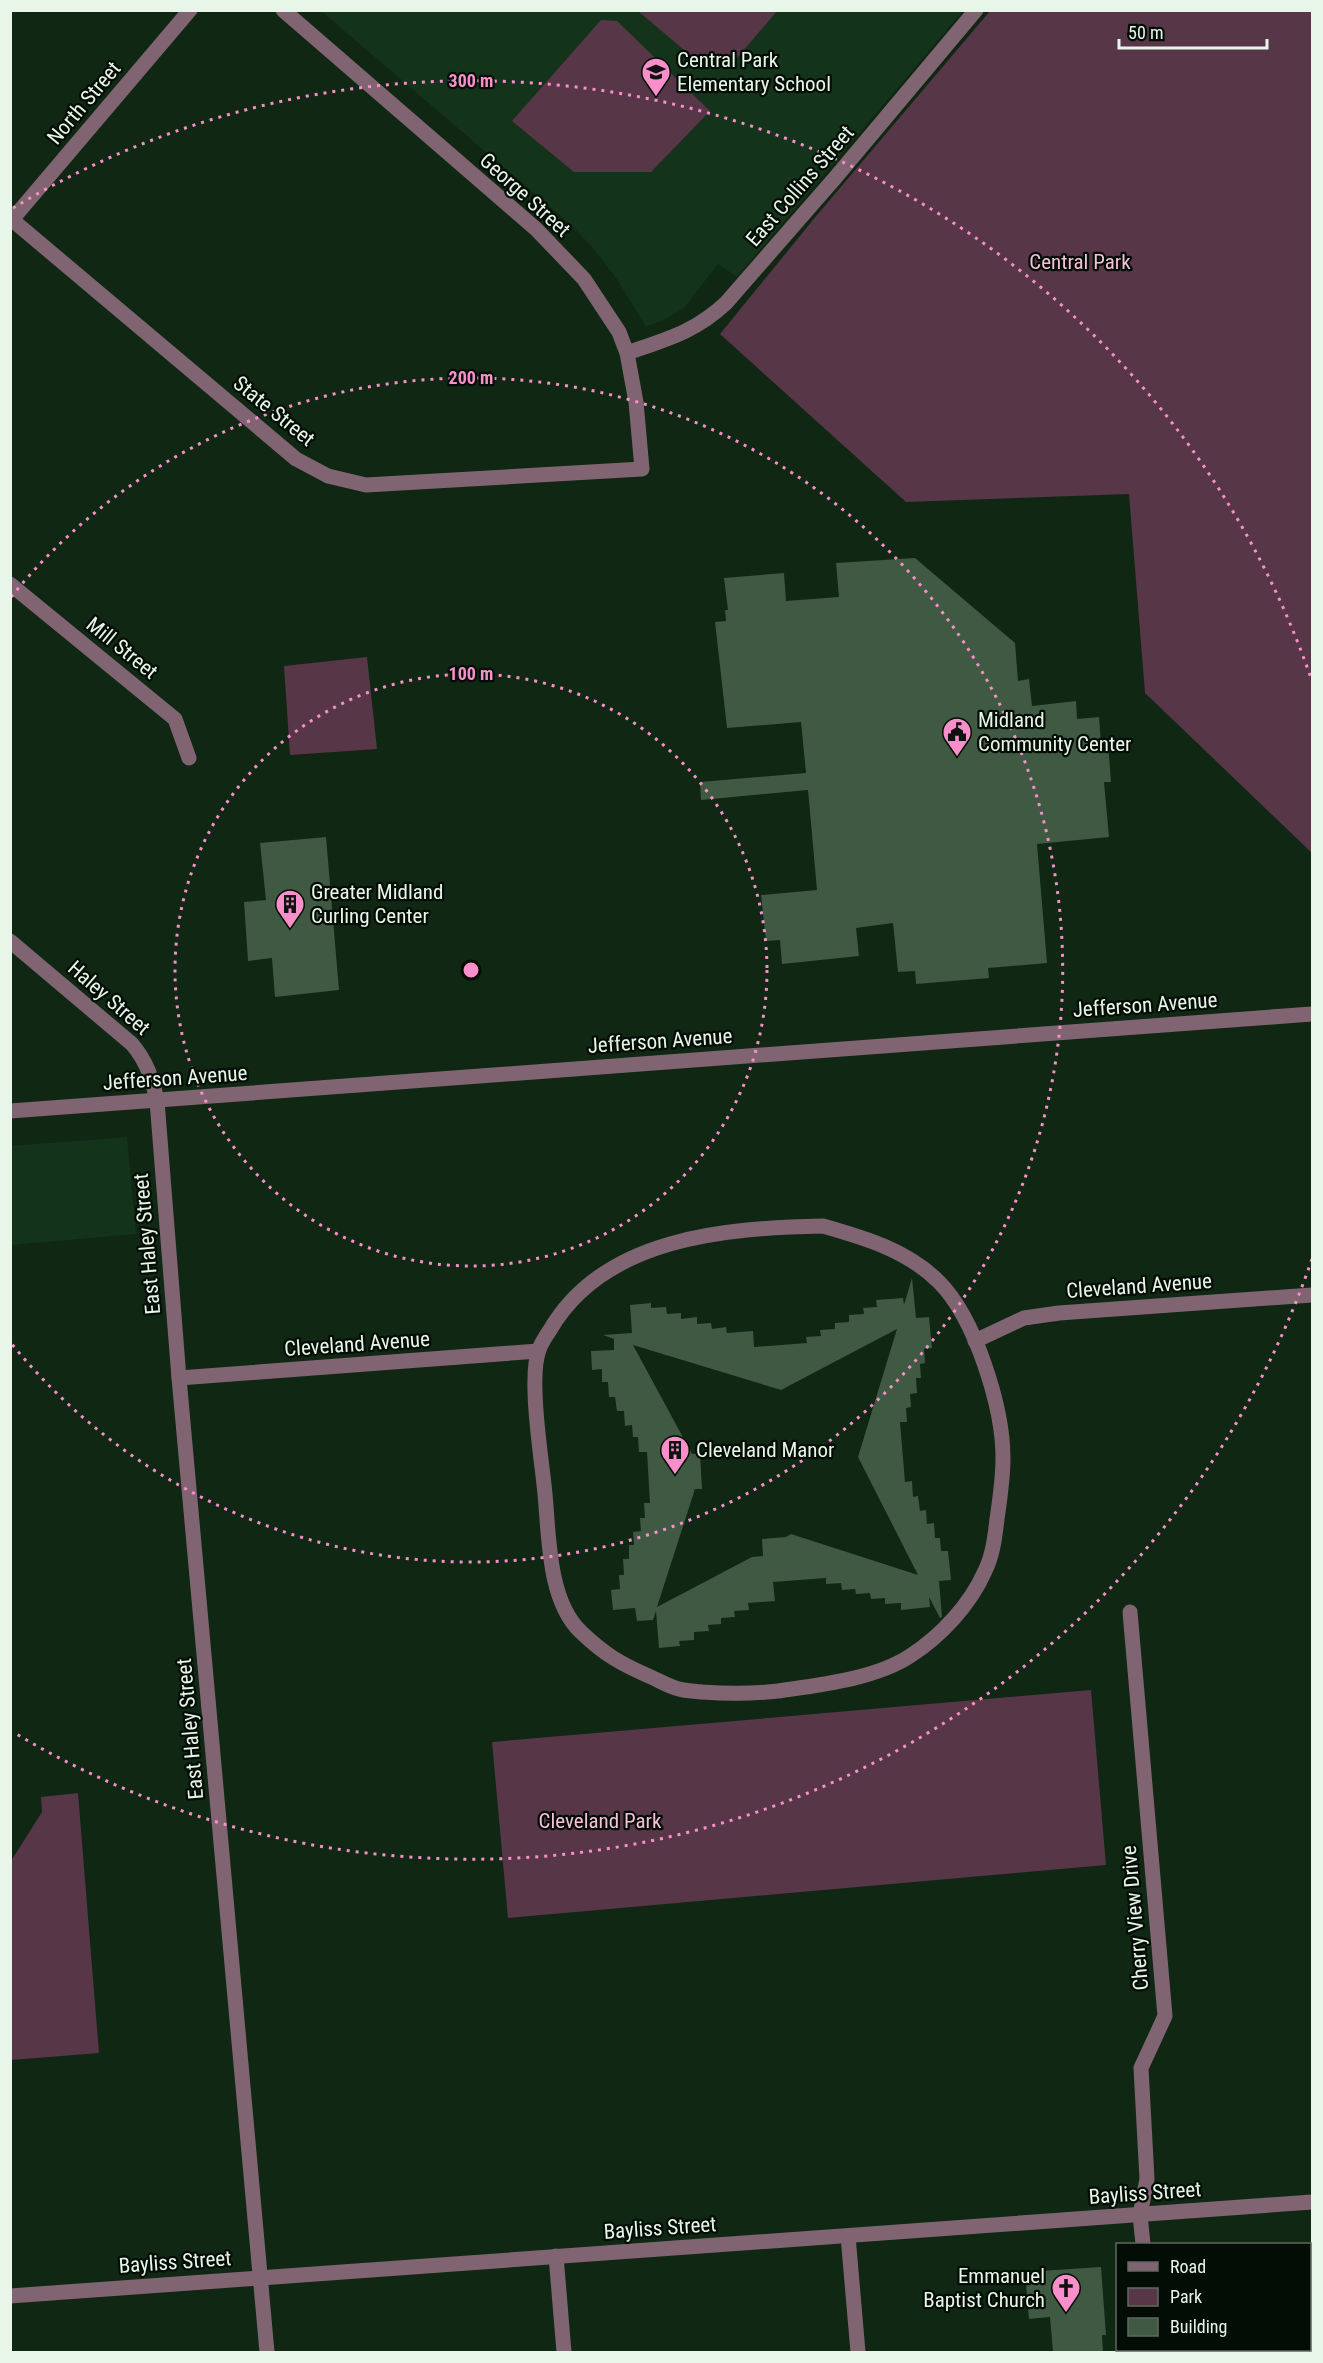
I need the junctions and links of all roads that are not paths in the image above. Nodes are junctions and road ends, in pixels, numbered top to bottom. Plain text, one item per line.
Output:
1 (190, 10) edge
2 (283, 10) edge
3 (976, 10) edge
4 (11, 220) edge
5 (627, 354) junction
6 (642, 469) joint
7 (10, 584) edge
8 (189, 758) dead end
9 (10, 940) edge
10 (1312, 1014) edge
11 (157, 1101) junction
12 (10, 1111) edge
13 (1312, 1295) edge
14 (975, 1341) junction
15 (538, 1351) junction
16 (179, 1378) junction
17 (1130, 1612) dead end
18 (1312, 2202) edge
19 (1140, 2215) junction
20 (848, 2236) junction
21 (1143, 2243) edge
22 (556, 2256) junction
23 (260, 2277) junction
24 (10, 2295) edge
25 (267, 2352) edge
26 (564, 2352) edge
27 (858, 2352) edge

1 - 4 street, North Street
2 - 5 street, George Street
3 - 5 street, East Collins Street
4 - 6 street, State Street
5 - 6 street, George Street
7 - 8 street, Mill Street
9 - 11 street, Haley Street
10 - 11 street, Jefferson Avenue
11 - 12 street, Jefferson Avenue
11 - 16 street, East Haley Street
13 - 14 street, Cleveland Avenue
14 - 15 street
14 - 15 street
15 - 16 street, Cleveland Avenue
16 - 23 street, East Haley Street
17 - 19 street, Cherry View Drive
18 - 19 street, Bayliss Street
19 - 20 street, Bayliss Street
19 - 21 street, Cherry View Drive
20 - 22 street, Bayliss Street
20 - 27 street
22 - 23 street, Bayliss Street
22 - 26 street
23 - 24 street, Bayliss Street
23 - 25 street, East Haley Street

